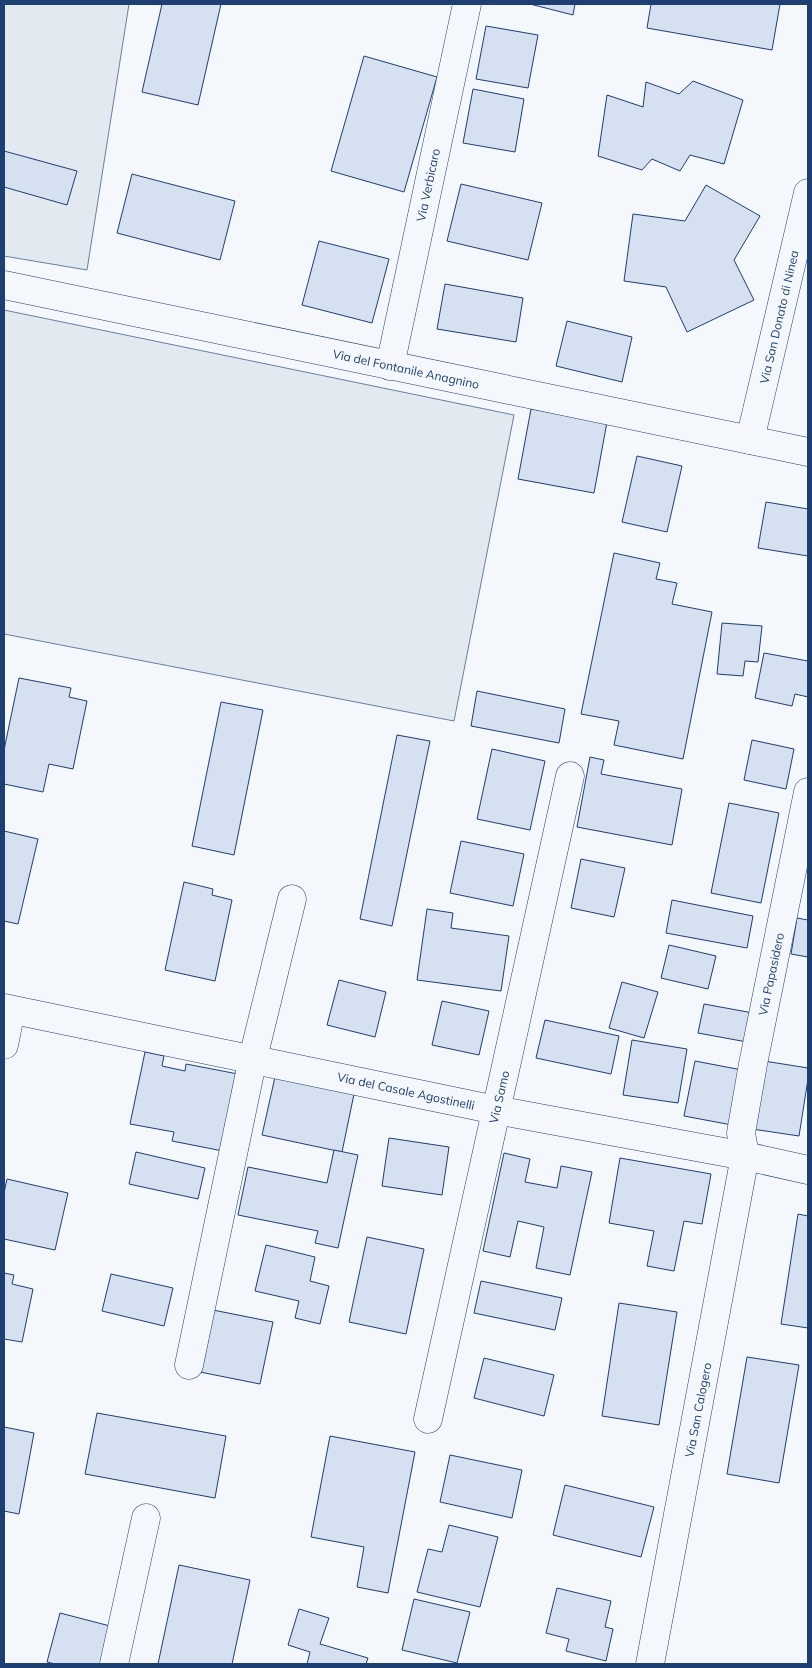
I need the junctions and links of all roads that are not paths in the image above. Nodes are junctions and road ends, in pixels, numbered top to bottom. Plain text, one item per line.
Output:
1 (467, 4) edge
2 (808, 193) edge
3 (4, 285) edge
4 (390, 366) junction
5 (750, 440) junction
6 (808, 452) edge
7 (570, 776) dead end
8 (808, 792) edge
9 (292, 899) dead end
10 (7, 1009) edge
11 (4, 1044) edge
12 (253, 1058) junction
13 (496, 1110) junction
14 (745, 1156) junction
15 (808, 1170) edge
16 (189, 1365) dead end
17 (428, 1419) dead end
18 (146, 1518) dead end
19 (114, 1664) edge
20 (650, 1664) edge

1 - 4 street, Via Verbicaro
2 - 5 street, Via San Donato di Ninea
3 - 4 street, Via del Fontanile Anagnino
4 - 5 street, Via del Fontanile Anagnino
5 - 6 street, Via del Fontanile Anagnino
7 - 13 street, Via Samo
8 - 14 street, Via Papasidero
9 - 12 street
10 - 11 street
10 - 12 street, Via del Casale Agostinelli
12 - 13 street, Via del Casale Agostinelli
12 - 16 street
13 - 14 street, Via del Casale Agostinelli
13 - 17 street, Via Samo
14 - 15 street, Via del Casale Agostinelli
14 - 20 street, Via San Calogero
18 - 19 street

